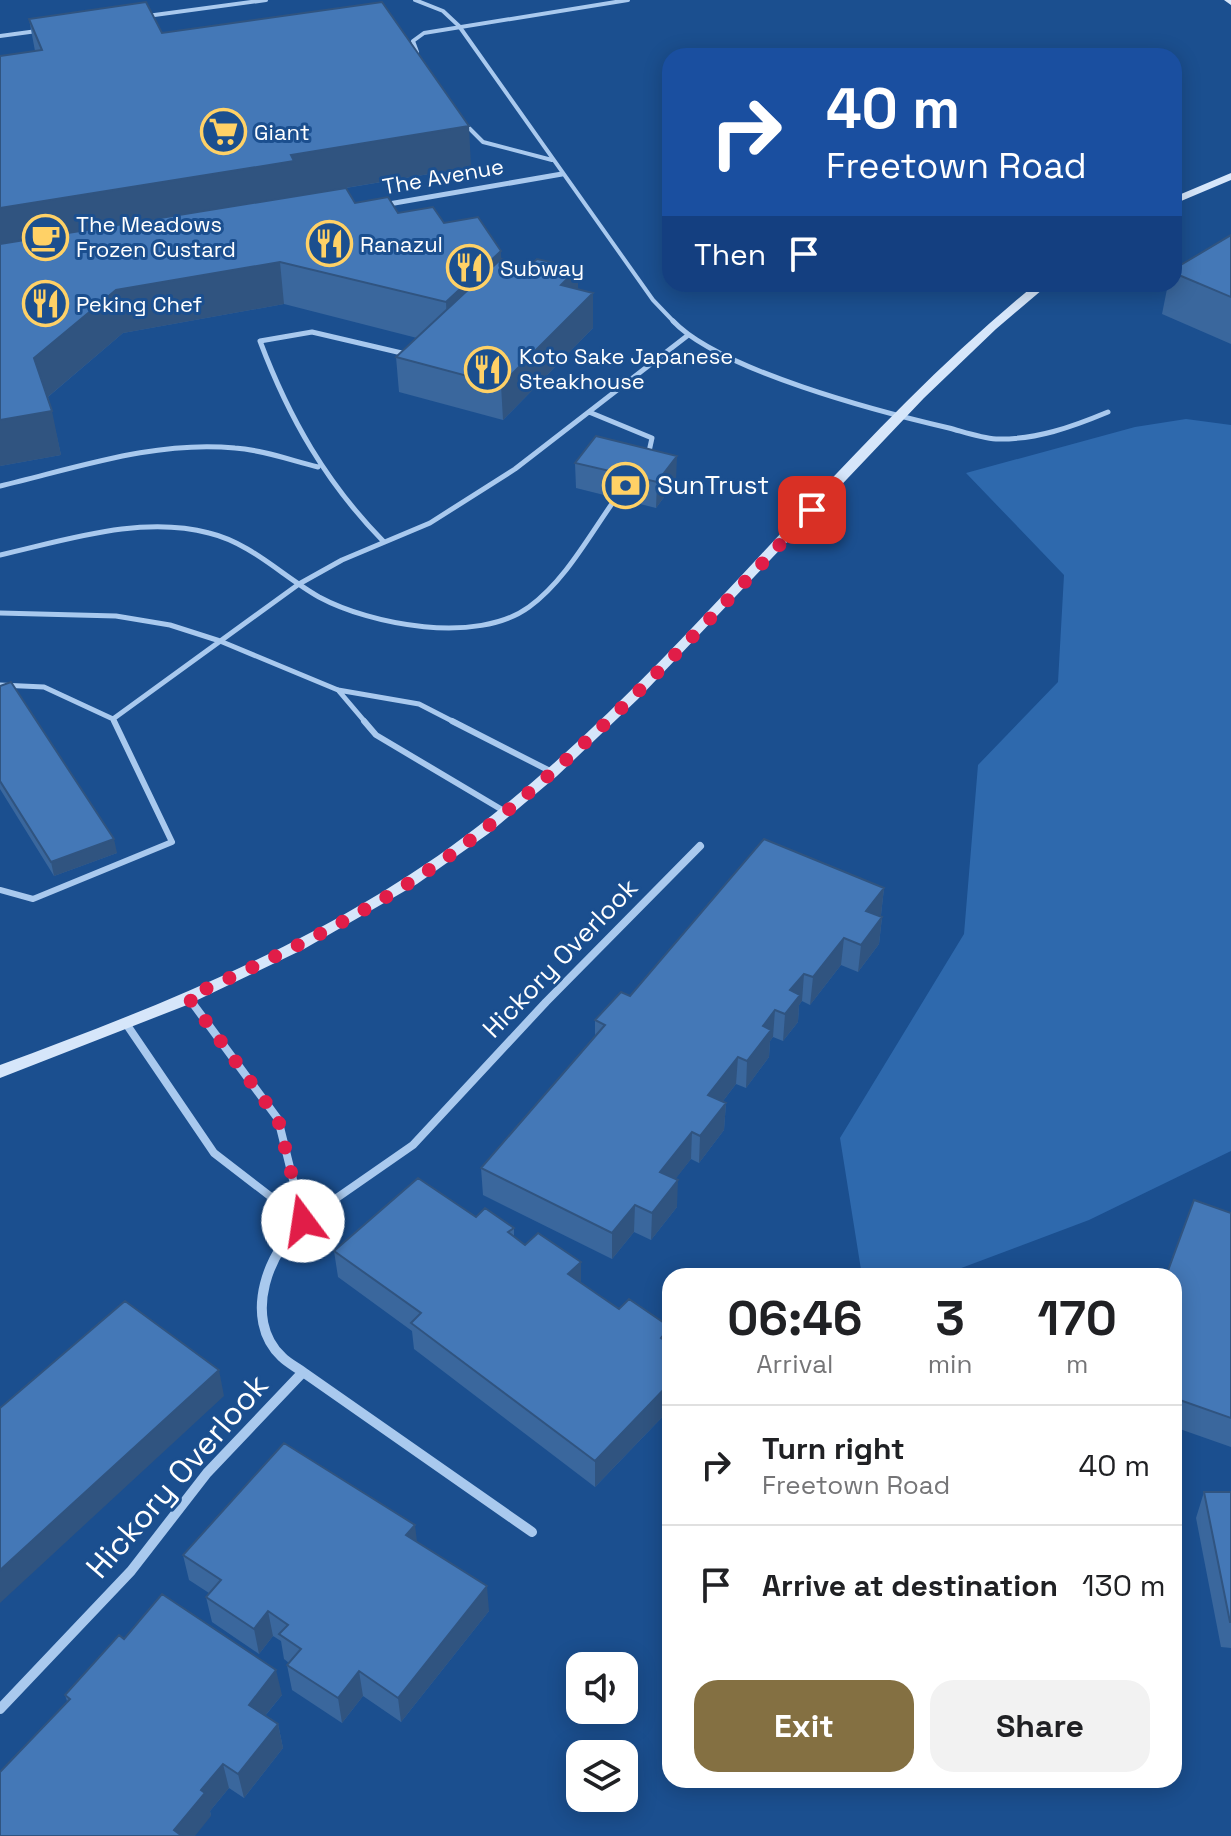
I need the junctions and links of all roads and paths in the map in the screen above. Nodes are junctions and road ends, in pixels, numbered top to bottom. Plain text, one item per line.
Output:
1 (266, 0) edge
2 (415, 0) edge
3 (628, 0) edge
4 (141, 17) edge
5 (459, 26) junction
6 (47, 30) edge
7 (0, 36) edge
8 (422, 60) edge
9 (457, 111) edge
10 (552, 160) junction
11 (562, 174) junction
12 (1231, 176) edge
13 (1182, 197) edge
14 (375, 206) edge
15 (1033, 292) edge
16 (687, 336) junction
17 (406, 354) edge
18 (589, 412) junction
19 (1108, 412) dead end
20 (900, 417) junction
21 (644, 461) edge
22 (318, 467) junction
23 (0, 486) edge
24 (616, 498) edge
25 (384, 542) junction
26 (0, 555) edge
27 (299, 584) junction
28 (0, 613) edge
29 (220, 641) junction
30 (0, 685) edge
31 (338, 690) junction
32 (113, 719) junction
33 (552, 772) junction
34 (504, 811) junction
35 (700, 846) dead end
36 (0, 890) edge
37 (188, 997) junction
38 (127, 1025) junction
39 (0, 1072) edge
40 (303, 1221) junction
41 (303, 1372) junction
42 (532, 1532) dead end
43 (0, 1709) edge

1 - 4 lane
2 - 5 lane
3 - 5 lane
5 - 8 lane
5 - 10 lane
6 - 7 lane
9 - 10 lane
10 - 11 lane
11 - 14 street, The Avenue
11 - 16 lane
12 - 13 street
15 - 20 street
16 - 18 lane
16 - 20 lane
17 - 22 lane
18 - 21 lane
18 - 25 lane
19 - 20 lane
20 - 33 street
22 - 23 lane
22 - 25 lane
24 - 27 lane
25 - 27 lane
26 - 27 lane
27 - 29 lane
28 - 29 lane
29 - 31 lane
29 - 32 lane
30 - 32 lane
31 - 33 lane
31 - 34 lane
32 - 36 lane
33 - 34 street
34 - 37 street
35 - 40 street, Hickory Overlook
37 - 38 street
37 - 40 street
38 - 39 street
38 - 40 street
40 - 41 street, Hickory Overlook
41 - 42 street
41 - 43 street, Hickory Overlook

